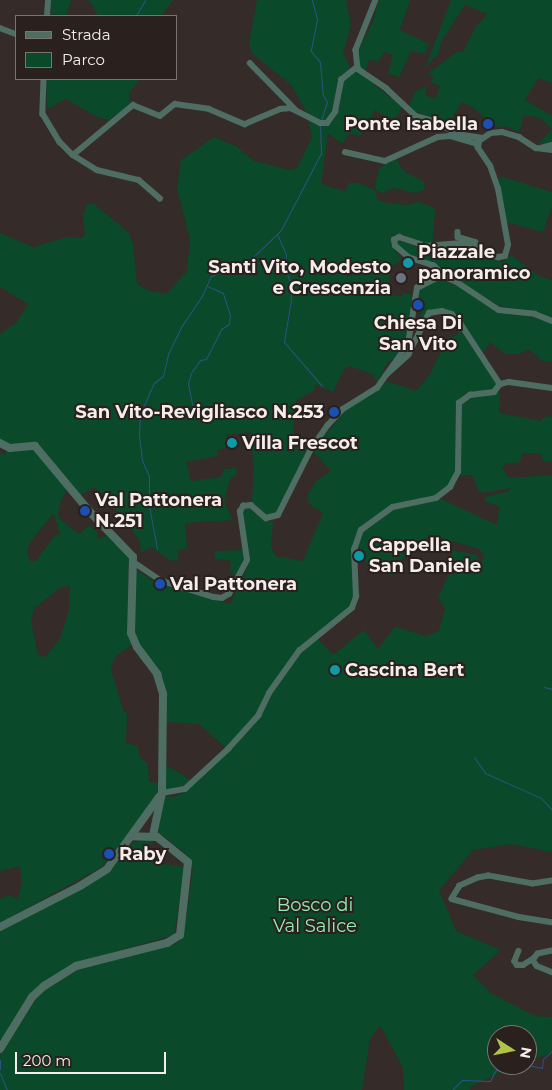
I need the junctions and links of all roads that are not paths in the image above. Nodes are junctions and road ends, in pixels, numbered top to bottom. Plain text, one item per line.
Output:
1 (48, 0) edge
2 (376, 0) edge
3 (47, 15) edge
4 (0, 28) edge
5 (15, 34) edge
6 (250, 63) dead end
7 (357, 67) junction
8 (44, 80) edge
9 (295, 109) junction
10 (480, 141) junction
11 (552, 145) edge
12 (539, 148) junction
13 (552, 150) edge
14 (345, 152) dead end
15 (73, 155) junction
16 (160, 198) dead end
17 (458, 232) dead end
18 (480, 249) junction
19 (440, 275) junction
20 (552, 321) edge
21 (384, 377) junction
22 (500, 384) junction
23 (552, 388) edge
24 (0, 443) edge
25 (135, 563) junction
26 (162, 793) junction
27 (153, 835) junction
28 (132, 836) junction
29 (552, 881) edge
30 (552, 922) edge
31 (0, 927) edge
32 (552, 950) edge
33 (519, 951) dead end
34 (534, 958) junction
35 (552, 972) edge
36 (0, 1050) edge

1 - 3 street
2 - 7 street
4 - 5 street
6 - 9 street
7 - 9 street
7 - 10 street
8 - 15 street
9 - 15 street
10 - 12 street
10 - 14 street
10 - 18 street
11 - 12 street
12 - 13 street
15 - 16 street
17 - 18 street
18 - 19 street
19 - 20 street
19 - 21 street
21 - 22 street
21 - 25 street
22 - 23 street
22 - 26 street
24 - 25 street
25 - 26 street
26 - 27 street
26 - 28 street
27 - 28 street
27 - 36 street
28 - 31 street
29 - 30 street
32 - 34 street
33 - 34 street
34 - 35 street

